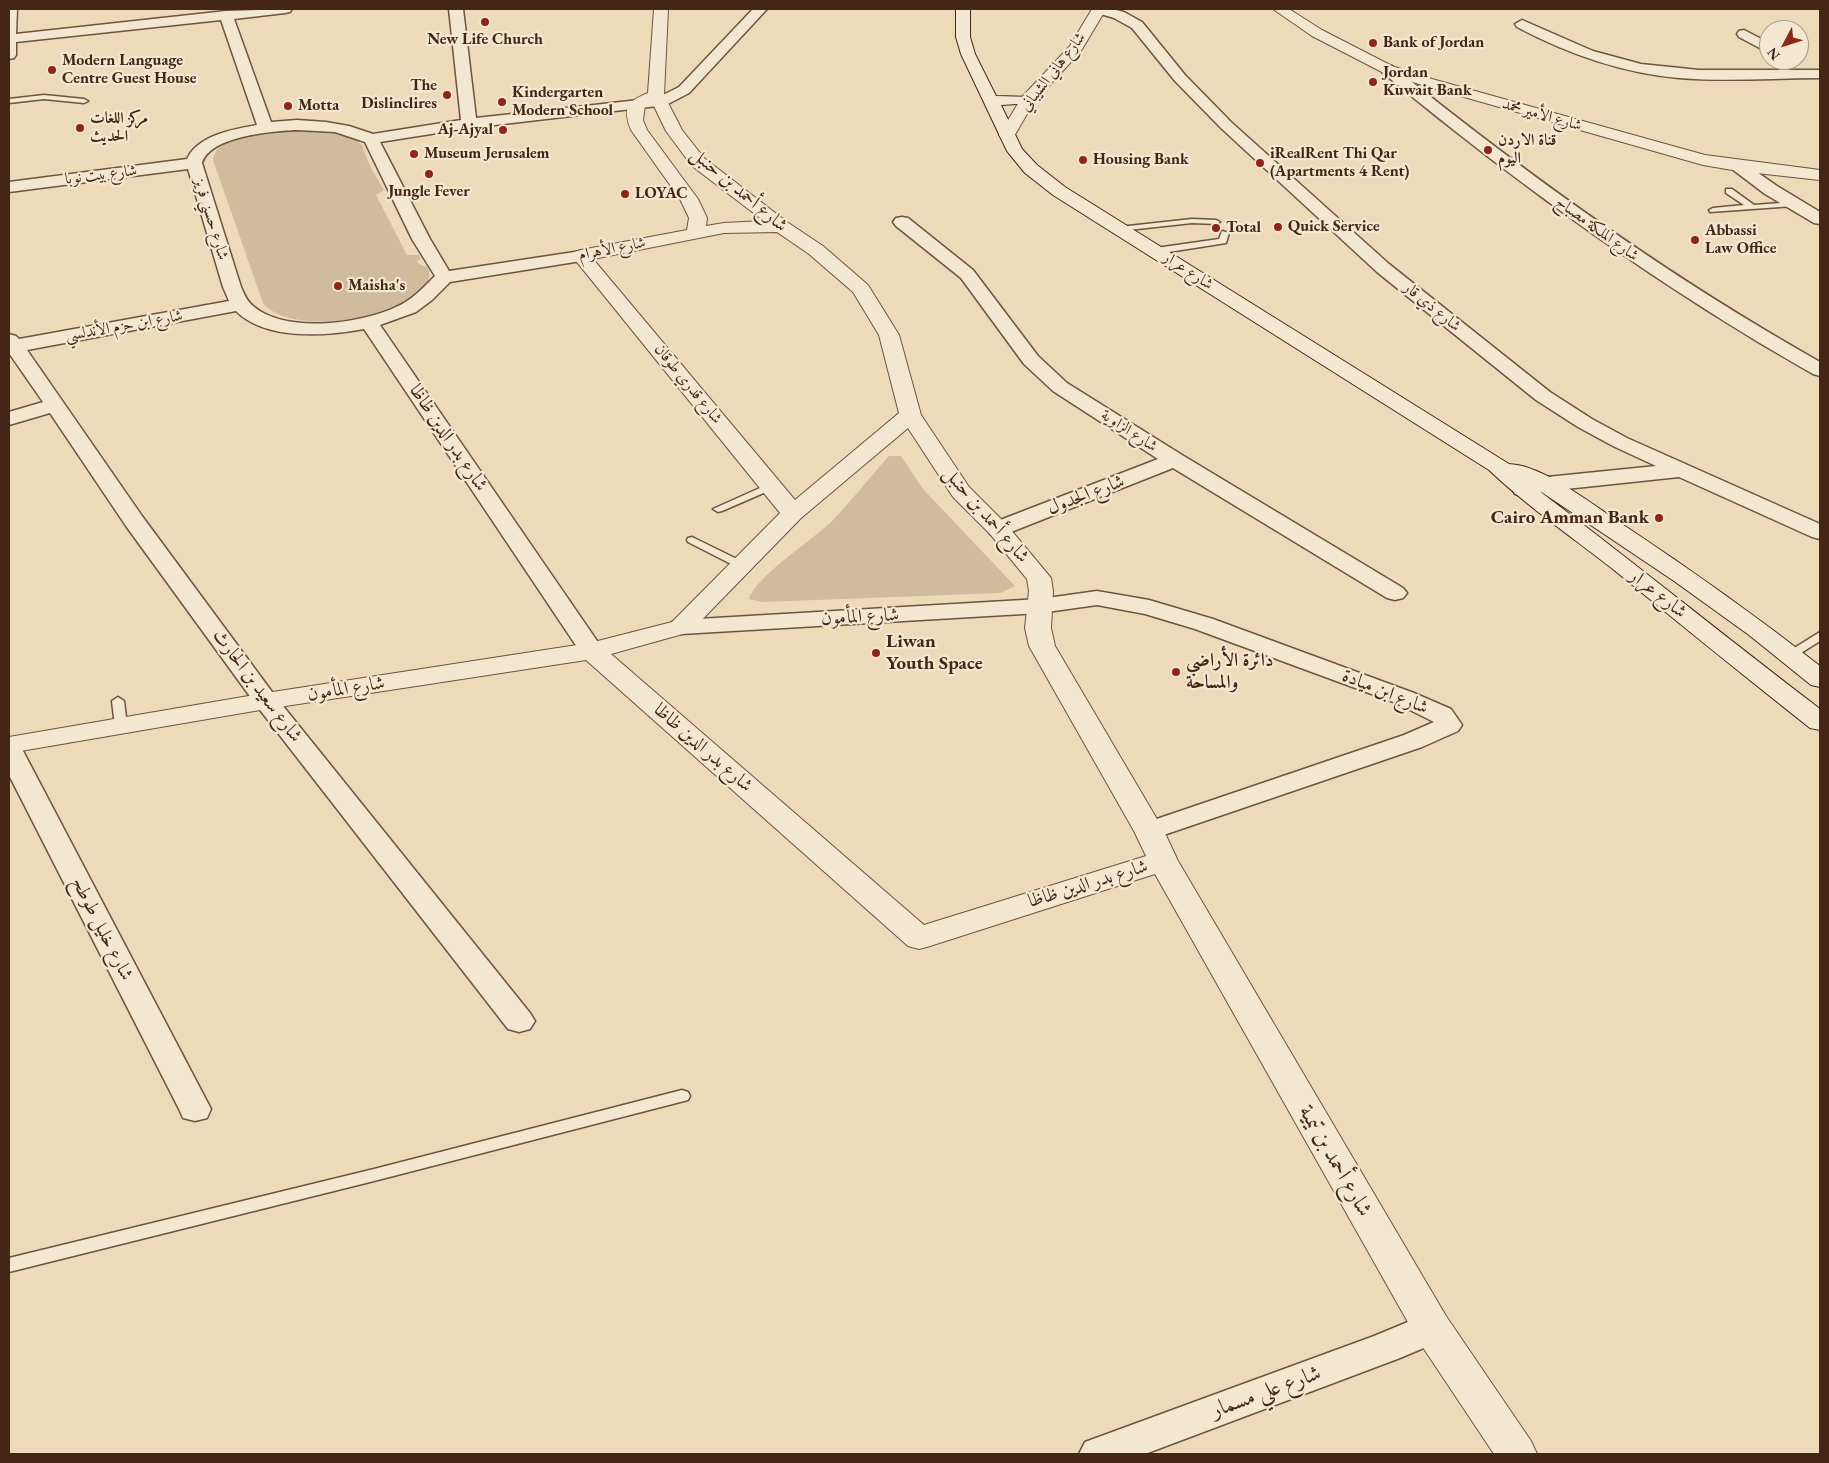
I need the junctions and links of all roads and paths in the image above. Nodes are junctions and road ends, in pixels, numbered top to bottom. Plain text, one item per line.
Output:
1 (10, 9) edge
2 (284, 9) edge
3 (456, 9) edge
4 (661, 9) edge
5 (760, 9) edge
6 (963, 9) edge
7 (1099, 9) edge
8 (1280, 9) edge
9 (226, 15) junction
10 (1522, 24) dead end
11 (1744, 34) dead end
12 (9, 39) edge
13 (1759, 43) edge
14 (9, 55) edge
15 (1387, 69) junction
16 (1818, 75) edge
17 (658, 99) junction
18 (991, 100) junction
19 (1028, 100) junction
20 (9, 101) edge
21 (84, 101) dead end
22 (637, 103) junction
23 (469, 123) junction
24 (266, 126) junction
25 (1007, 135) junction
26 (371, 139) junction
27 (698, 162) junction
28 (194, 163) junction
29 (665, 166) junction
30 (1738, 166) junction
31 (1820, 175) edge
32 (9, 187) edge
33 (1729, 191) dead end
34 (1794, 204) junction
35 (1752, 207) junction
36 (1713, 210) dead end
37 (1820, 219) edge
38 (902, 222) dead end
39 (1216, 222) dead end
40 (781, 226) junction
41 (1119, 229) junction
42 (696, 233) junction
43 (1225, 233) dead end
44 (1156, 251) junction
45 (581, 256) junction
46 (444, 276) junction
47 (240, 305) junction
48 (370, 324) junction
49 (11, 344) edge
50 (1820, 370) edge
51 (56, 404) junction
52 (910, 415) junction
53 (9, 419) edge
54 (1174, 460) junction
55 (1497, 465) junction
56 (1682, 470) junction
57 (1547, 484) junction
58 (771, 486) junction
59 (1522, 490) junction
60 (718, 509) dead end
61 (793, 513) junction
62 (998, 529) junction
63 (1820, 532) edge
64 (692, 540) dead end
65 (742, 565) junction
66 (1395, 593) dead end
67 (1040, 606) junction
68 (681, 627) junction
69 (1820, 636) edge
70 (592, 651) junction
71 (1789, 655) junction
72 (1820, 679) edge
73 (266, 701) junction
74 (1817, 716) edge
75 (9, 745) edge
76 (9, 749) edge
77 (1156, 846) junction
78 (520, 1021) dead end
79 (682, 1096) dead end
80 (195, 1109) dead end
81 (9, 1266) edge
82 (1432, 1328) junction
83 (1099, 1454) edge
84 (1517, 1454) edge

1 - 12 street
2 - 9 street
3 - 23 street
4 - 17 street, شارع أحمد بن حنبل
5 - 17 street
6 - 18 street, شارع عرار
7 - 19 street, شارع هاني الشيباني
7 - 56 street, شارع ذي قار
8 - 15 street, شارع الأمير محمد
9 - 12 street
9 - 24 street
10 - 16 street
11 - 13 street
12 - 14 street
15 - 30 street, شارع الأمير محمد
15 - 50 street, شارع الملكة مصباح
17 - 22 street
17 - 27 street, شارع أحمد بن حنبل
18 - 19 street
18 - 25 street, شارع عرار
19 - 25 street, شارع هاني الشيباني
20 - 21 lane
22 - 23 street
22 - 29 street, شارع أحمد بن حنبل
23 - 26 street
24 - 26 street, شارع حسني فريز
24 - 28 street, شارع حسني فريز
25 - 41 street, شارع عرار
26 - 46 street
27 - 29 street
27 - 40 street, شارع أحمد بن حنبل
28 - 32 street, شارع بيت نوبا
28 - 47 street, شارع حسني فريز
29 - 42 street, شارع أحمد بن حنبل
30 - 31 street, شارع الأمير محمد
30 - 34 street
33 - 35 lane
34 - 35 lane
34 - 37 street
35 - 36 lane
38 - 54 street, شارع الزاوية
39 - 41 lane
40 - 42 street, شارع الأهرام
40 - 52 street, شارع أحمد بن حنبل
41 - 44 street, شارع عرار
42 - 45 street, شارع الأهرام
43 - 44 lane
44 - 55 street, شارع عرار
45 - 46 street, شارع الأهرام
45 - 58 street, شارع قدري طوقان
46 - 48 street
47 - 48 street
47 - 49 street, شارع ابن حزم الأندلسي
48 - 70 street, شارع بدر الدين ظاظا
49 - 51 street, شارع سعيد بن الحارث
51 - 53 street
51 - 73 street, شارع سعيد بن الحارث
52 - 61 street
52 - 62 street, شارع أحمد بن حنبل
54 - 62 street, شارع الجدول
54 - 66 street, شارع الزاوية
55 - 57 street, شارع عرار
55 - 59 street, شارع عرار
56 - 57 street
56 - 63 street, شارع ذي قار
57 - 59 street
57 - 71 street, شارع عرار
58 - 60 lane
58 - 61 street, شارع قدري طوقان
59 - 74 street, شارع عرار
61 - 65 street
62 - 67 street, شارع أحمد بن حنبل
64 - 65 lane
65 - 68 street
67 - 68 street, شارع المأمون
67 - 77 street, شارع أحمد بن حنبل
67 - 77 street, شارع ابن ميادة
68 - 70 street, شارع المأمون
69 - 71 lane
70 - 73 street, شارع المأمون
70 - 77 street, شارع بدر الدين ظاظا
71 - 72 street, شارع عرار
73 - 75 street, شارع المأمون
73 - 78 street, شارع سعيد بن الحارث
76 - 80 street, شارع خليل طوطح
77 - 82 street, شارع أحمد بن تيمية
79 - 81 lane
82 - 83 street, شارع علي مسمار
82 - 84 street, شارع أحمد بن تيمية

